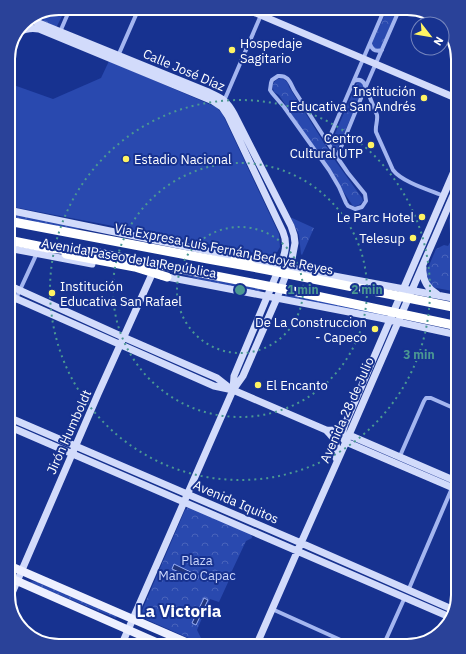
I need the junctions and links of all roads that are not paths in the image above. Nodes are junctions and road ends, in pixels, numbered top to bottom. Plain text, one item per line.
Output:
1 (68, 15) edge
2 (135, 15) edge
3 (261, 15) edge
4 (268, 15) edge
5 (382, 15) edge
6 (397, 15) edge
7 (37, 21) edge
8 (27, 29) edge
9 (63, 35) junction
10 (370, 44) junction
11 (382, 50) junction
12 (117, 59) junction
13 (363, 59) junction
14 (376, 64) junction
15 (354, 81) junction
16 (366, 86) junction
17 (451, 95) edge
18 (223, 104) junction
19 (327, 143) junction
20 (336, 157) junction
21 (451, 179) edge
22 (444, 196) junction
23 (451, 200) edge
24 (15, 211) edge
25 (15, 222) edge
26 (82, 235) junction
27 (15, 241) edge
28 (48, 248) junction
29 (15, 249) edge
30 (37, 253) junction
31 (251, 260) junction
32 (424, 262) junction
33 (280, 268) junction
34 (289, 269) junction
35 (152, 274) junction
36 (167, 277) junction
37 (15, 288) edge
38 (20, 290) junction
39 (403, 291) junction
40 (411, 293) junction
41 (268, 294) junction
42 (439, 295) junction
43 (278, 296) junction
44 (16, 298) joint
45 (451, 298) edge
46 (451, 307) edge
47 (390, 318) junction
48 (399, 320) junction
49 (451, 325) edge
50 (451, 333) edge
51 (123, 337) junction
52 (120, 344) junction
53 (233, 390) junction
54 (451, 407) edge
55 (15, 420) edge
56 (346, 422) junction
57 (15, 429) edge
58 (326, 430) junction
59 (348, 439) junction
60 (76, 446) junction
61 (72, 454) junction
62 (400, 456) junction
63 (334, 468) junction
64 (451, 481) edge
65 (451, 481) edge
66 (187, 494) junction
67 (451, 494) edge
68 (183, 502) junction
69 (301, 543) junction
70 (297, 551) junction
71 (15, 568) edge
72 (21, 571) junction
73 (17, 581) junction
74 (15, 586) edge
75 (408, 590) junction
76 (405, 598) junction
77 (450, 608) edge
78 (272, 610) junction
79 (446, 615) edge
80 (133, 619) junction
81 (129, 629) junction
82 (124, 639) edge
83 (150, 639) edge
84 (178, 639) edge
85 (259, 639) edge
86 (338, 639) edge
87 (386, 639) edge

1 - 9 street
2 - 12 street
3 - 18 street
4 - 13 main road
5 - 10 street
6 - 11 street
7 - 9 main road, Calle José Díaz
8 - 9 main road, Calle José Díaz
9 - 12 main road, Calle José Díaz
10 - 11 street
10 - 13 street
11 - 14 street
12 - 18 main road, Calle José Díaz
13 - 14 main road
13 - 15 street
14 - 16 street
14 - 17 main road
15 - 16 street
15 - 19 street
16 - 20 street
16 - 22 street
18 - 33 main road, Calle José Díaz
18 - 34 main road, Calle José Díaz
19 - 20 street
19 - 20 street
21 - 22 main road, Avenida 28 de Julio
22 - 39 main road, Avenida 28 de Julio
23 - 32 main road, Avenida 28 de Julio
24 - 31 main road, Avenida Paseo de la República
25 - 26 highway, Vía Expresa Luis Fernán Bedoya Reyes
26 - 31 highway
26 - 46 highway, Vía Expresa Luis Fernán Bedoya Reyes
27 - 28 highway
28 - 36 highway
28 - 49 highway
29 - 30 main road, Avenida Paseo de la República
30 - 35 main road, Avenida Paseo de la República
30 - 38 street
31 - 33 main road, Avenida Paseo de la República
32 - 40 main road, Avenida 28 de Julio
32 - 42 main road
33 - 34 main road, Avenida Paseo de la República
33 - 41 main road, Calle José Díaz
34 - 39 main road, Avenida Paseo de la República
34 - 43 main road, Calle José Díaz
35 - 36 main road, Avenida Paseo de la República
35 - 51 main road, Jirón Humboldt
36 - 41 main road, Avenida Paseo de la República
37 - 38 main road
38 - 44 street
38 - 51 main road
39 - 40 main road, Avenida Paseo de la República
39 - 47 main road, Avenida 28 de Julio
40 - 42 main road, Avenida Paseo de la República
40 - 48 main road, Avenida 28 de Julio
41 - 43 main road, Avenida Paseo de la República
41 - 53 main road, Calle José Díaz
42 - 45 main road, Avenida Paseo de la República
43 - 47 main road, Avenida Paseo de la República
43 - 53 main road, Calle José Díaz
44 - 52 main road
47 - 48 main road, Avenida Paseo de la República
47 - 56 main road, Avenida 28 de Julio
48 - 50 main road, Avenida Paseo de la República
48 - 59 main road, Avenida 28 de Julio
51 - 52 main road, Jirón Humboldt
51 - 53 main road
52 - 53 main road
52 - 60 main road, Jirón Humboldt
53 - 58 main road
53 - 66 main road
54 - 62 street
55 - 60 main road, Avenida Iquitos
56 - 58 main road, Avenida 28 de Julio
56 - 59 main road
57 - 61 main road, Avenida Iquitos
58 - 63 main road
59 - 62 main road
59 - 63 main road, Avenida 28 de Julio
59 - 64 main road
60 - 61 main road, Jirón Humboldt
60 - 66 main road, Avenida Iquitos
61 - 68 main road, Avenida Iquitos
61 - 72 main road, Jirón Humboldt
62 - 65 main road
63 - 69 main road, Avenida 28 de Julio
66 - 68 main road
66 - 69 main road, Avenida Iquitos
67 - 75 street
68 - 70 main road, Avenida Iquitos
68 - 80 main road
69 - 70 main road, Avenida 28 de Julio
69 - 75 main road, Avenida Iquitos
70 - 76 main road, Avenida Iquitos
70 - 78 main road, Avenida 28 de Julio
71 - 72 main road
72 - 73 main road, Jirón Humboldt
72 - 80 main road
73 - 74 main road, Jirón Humboldt
73 - 81 main road
75 - 76 street
75 - 77 main road, Avenida Iquitos
76 - 79 main road, Avenida Iquitos
76 - 87 street
78 - 85 main road, Avenida 28 de Julio
78 - 86 street
80 - 81 main road
80 - 84 main road
81 - 82 main road
81 - 83 main road

